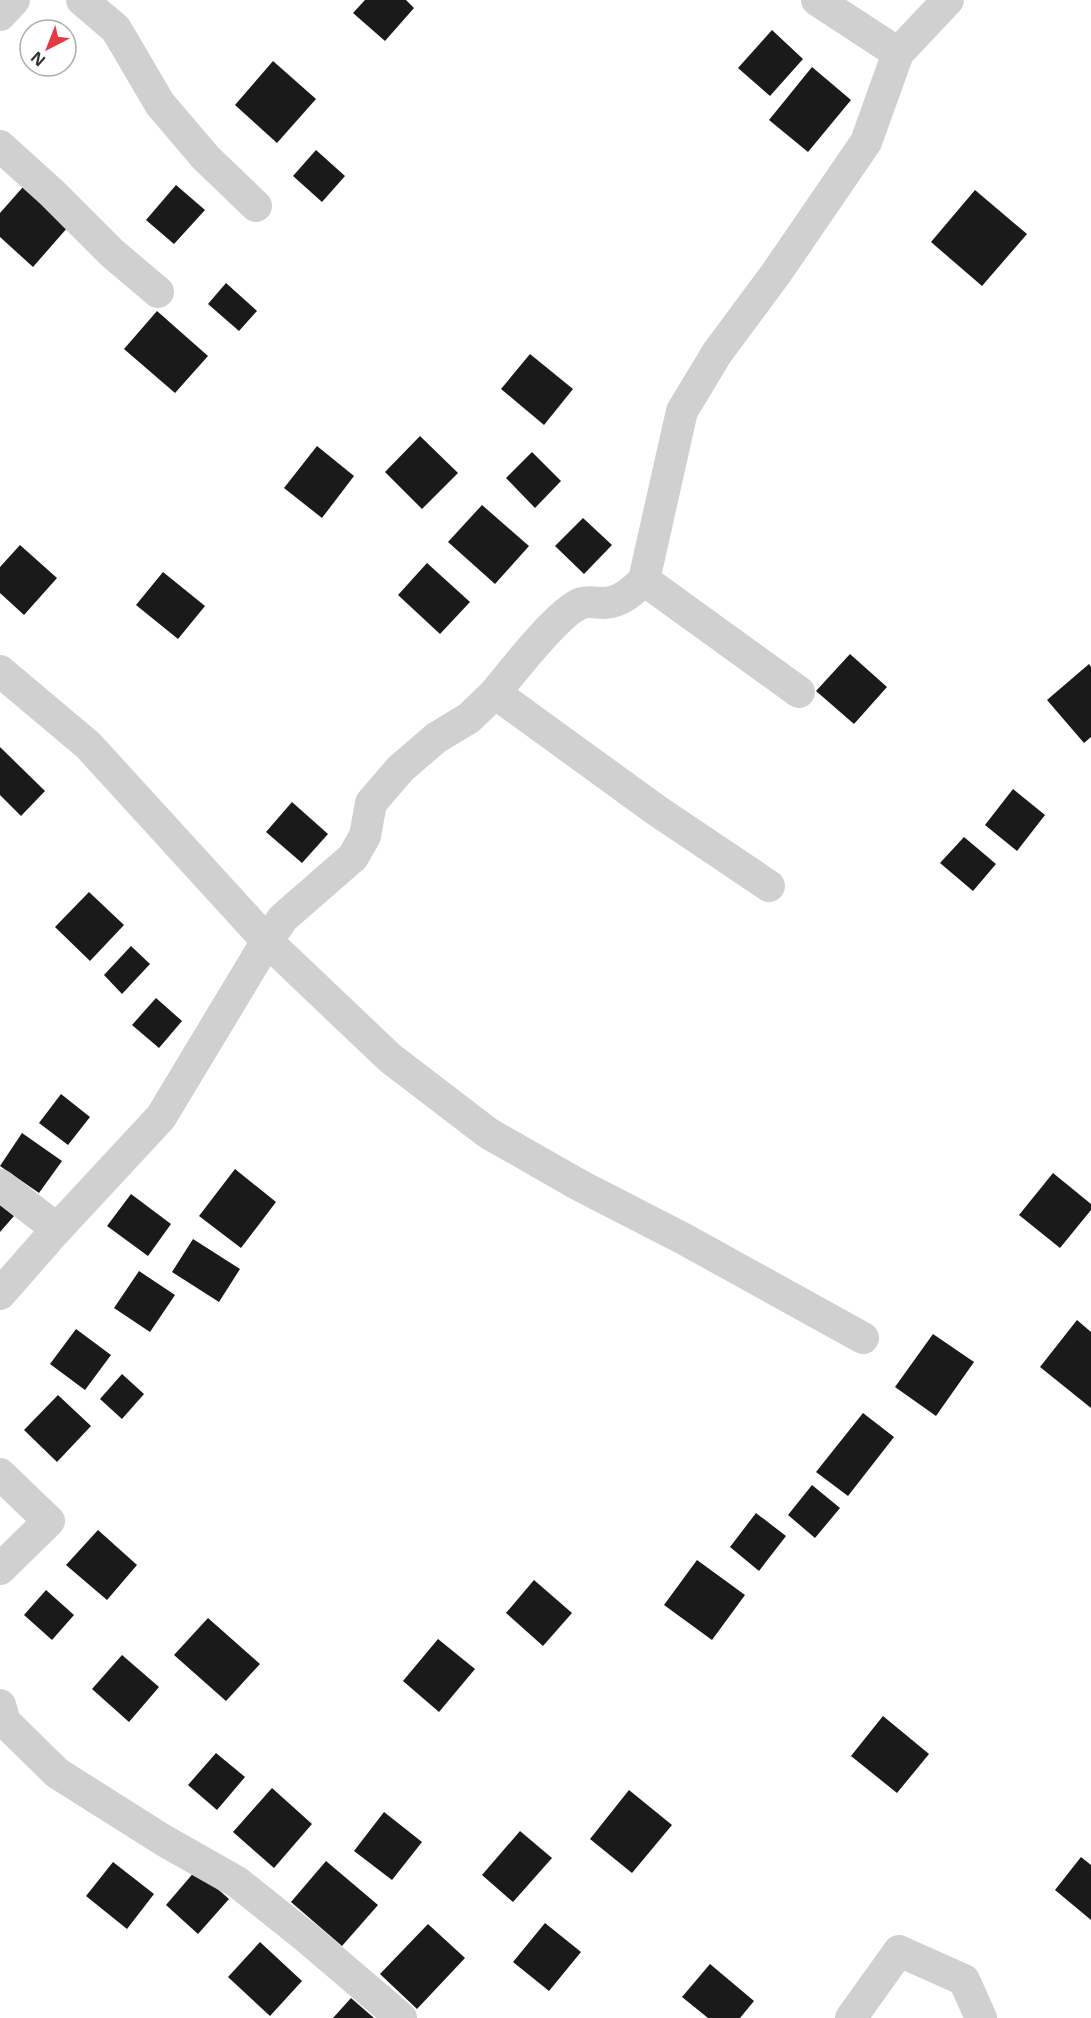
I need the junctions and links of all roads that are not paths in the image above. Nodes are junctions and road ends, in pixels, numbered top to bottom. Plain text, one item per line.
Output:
1 (14, 0) edge
2 (82, 0) edge
3 (817, 0) edge
4 (948, 0) edge
5 (0, 15) edge
6 (898, 53) junction
7 (0, 146) edge
8 (256, 206) dead end
9 (158, 292) dead end
10 (644, 580) junction
11 (0, 670) edge
12 (799, 692) dead end
13 (495, 693) junction
14 (769, 886) dead end
15 (267, 941) junction
16 (0, 1185) edge
17 (57, 1229) junction
18 (0, 1294) edge
19 (863, 1338) dead end
20 (0, 1474) edge
21 (0, 1569) edge
22 (0, 1705) edge
23 (401, 2018) edge
24 (850, 2018) edge
25 (981, 2018) edge

1 - 5 street
2 - 8 street
3 - 6 street
4 - 6 street
6 - 10 street
7 - 9 street
10 - 12 street
10 - 13 street
11 - 15 street
13 - 14 street
13 - 15 street
15 - 17 street
15 - 19 street
16 - 17 street
17 - 18 street
20 - 21 street
22 - 23 street
24 - 25 street

